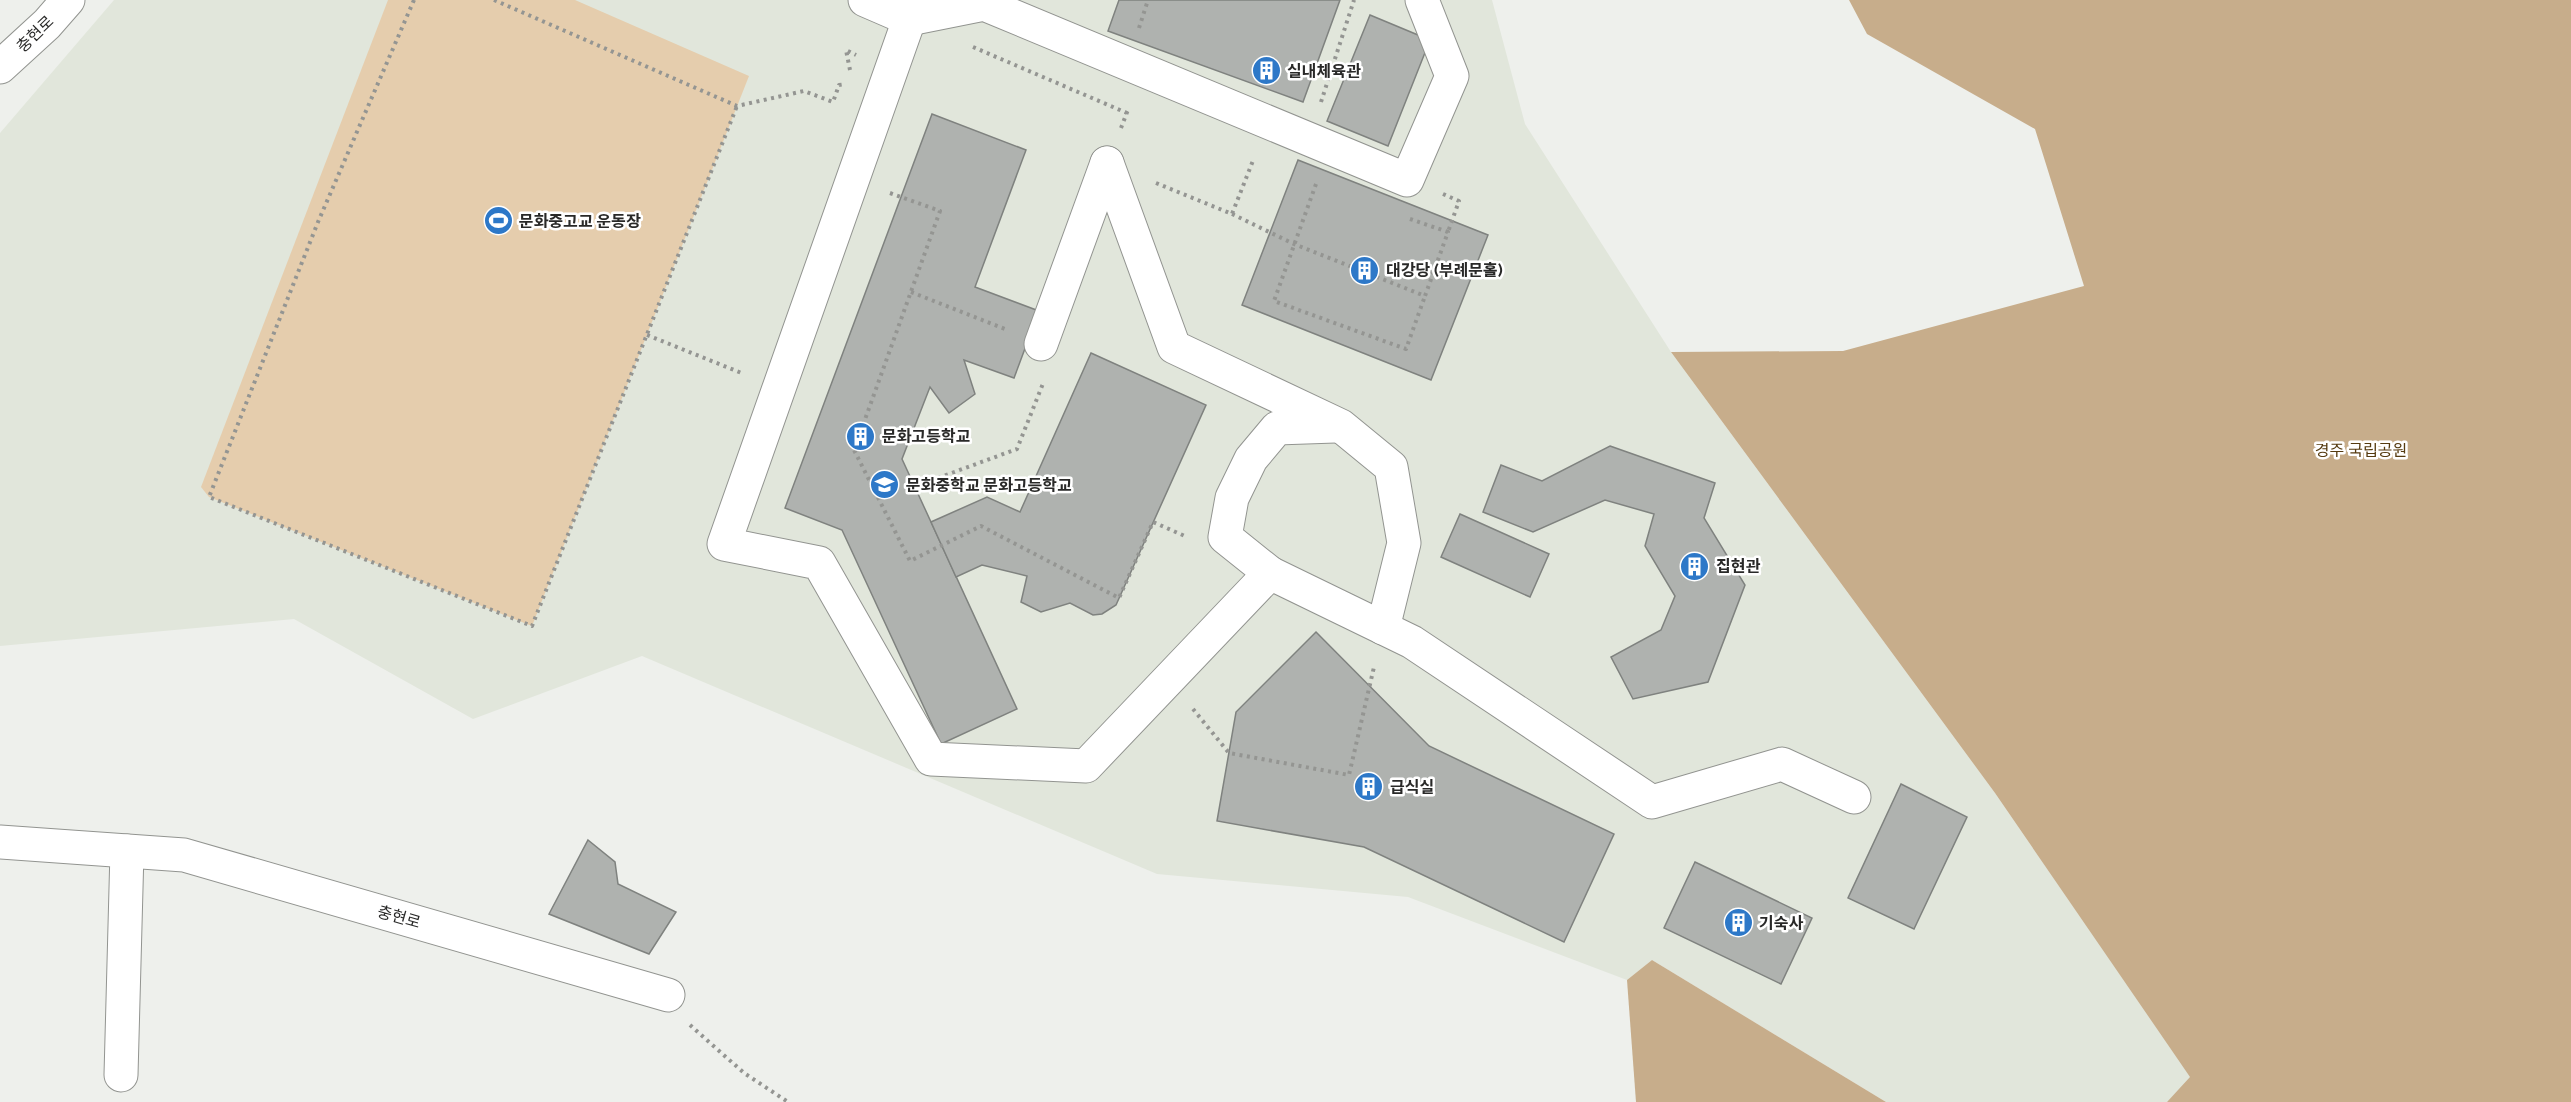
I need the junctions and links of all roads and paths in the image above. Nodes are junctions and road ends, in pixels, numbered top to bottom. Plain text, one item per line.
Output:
1 (68, 0) edge
2 (414, 0) edge
3 (494, 0) edge
4 (865, 0) edge
5 (1422, 0) edge
6 (913, 10) edge
7 (964, 43) dead end
8 (0, 67) edge
9 (891, 71) junction
10 (850, 72) dead end
11 (852, 83) dead end
12 (737, 106) junction
13 (1127, 113) dead end
14 (853, 179) junction
15 (1327, 188) dead end
16 (1232, 214) dead end
17 (1404, 216) dead end
18 (1294, 244) junction
19 (911, 292) junction
20 (1425, 296) junction
21 (647, 335) junction
22 (1041, 344) junction
23 (779, 388) junction
24 (1341, 426) junction
25 (938, 478) dead end
26 (1195, 540) dead end
27 (1270, 573) junction
28 (1383, 628) junction
29 (1168, 679) junction
30 (1854, 797) dead end
31 (0, 842) edge
32 (127, 851) junction
33 (668, 995) joint
34 (121, 1075) dead end
35 (788, 1102) edge

1 - 8 street, 충현로
2 - 21 path
3 - 12 path
4 - 6 street
5 - 6 street
6 - 9 street
7 - 13 path
9 - 10 path
9 - 14 street
11 - 12 path
12 - 21 path
14 - 19 path
14 - 23 street
15 - 18 path
16 - 18 path
17 - 20 path
18 - 20 path
18 - 20 path
19 - 22 path
19 - 26 path
21 - 23 path
22 - 24 street
22 - 25 path
23 - 29 street
24 - 27 street
24 - 28 street
27 - 28 street
27 - 29 street
28 - 29 path
28 - 30 street
31 - 32 street, 충현로
32 - 33 street, 충현로
32 - 34 street
33 - 35 path

